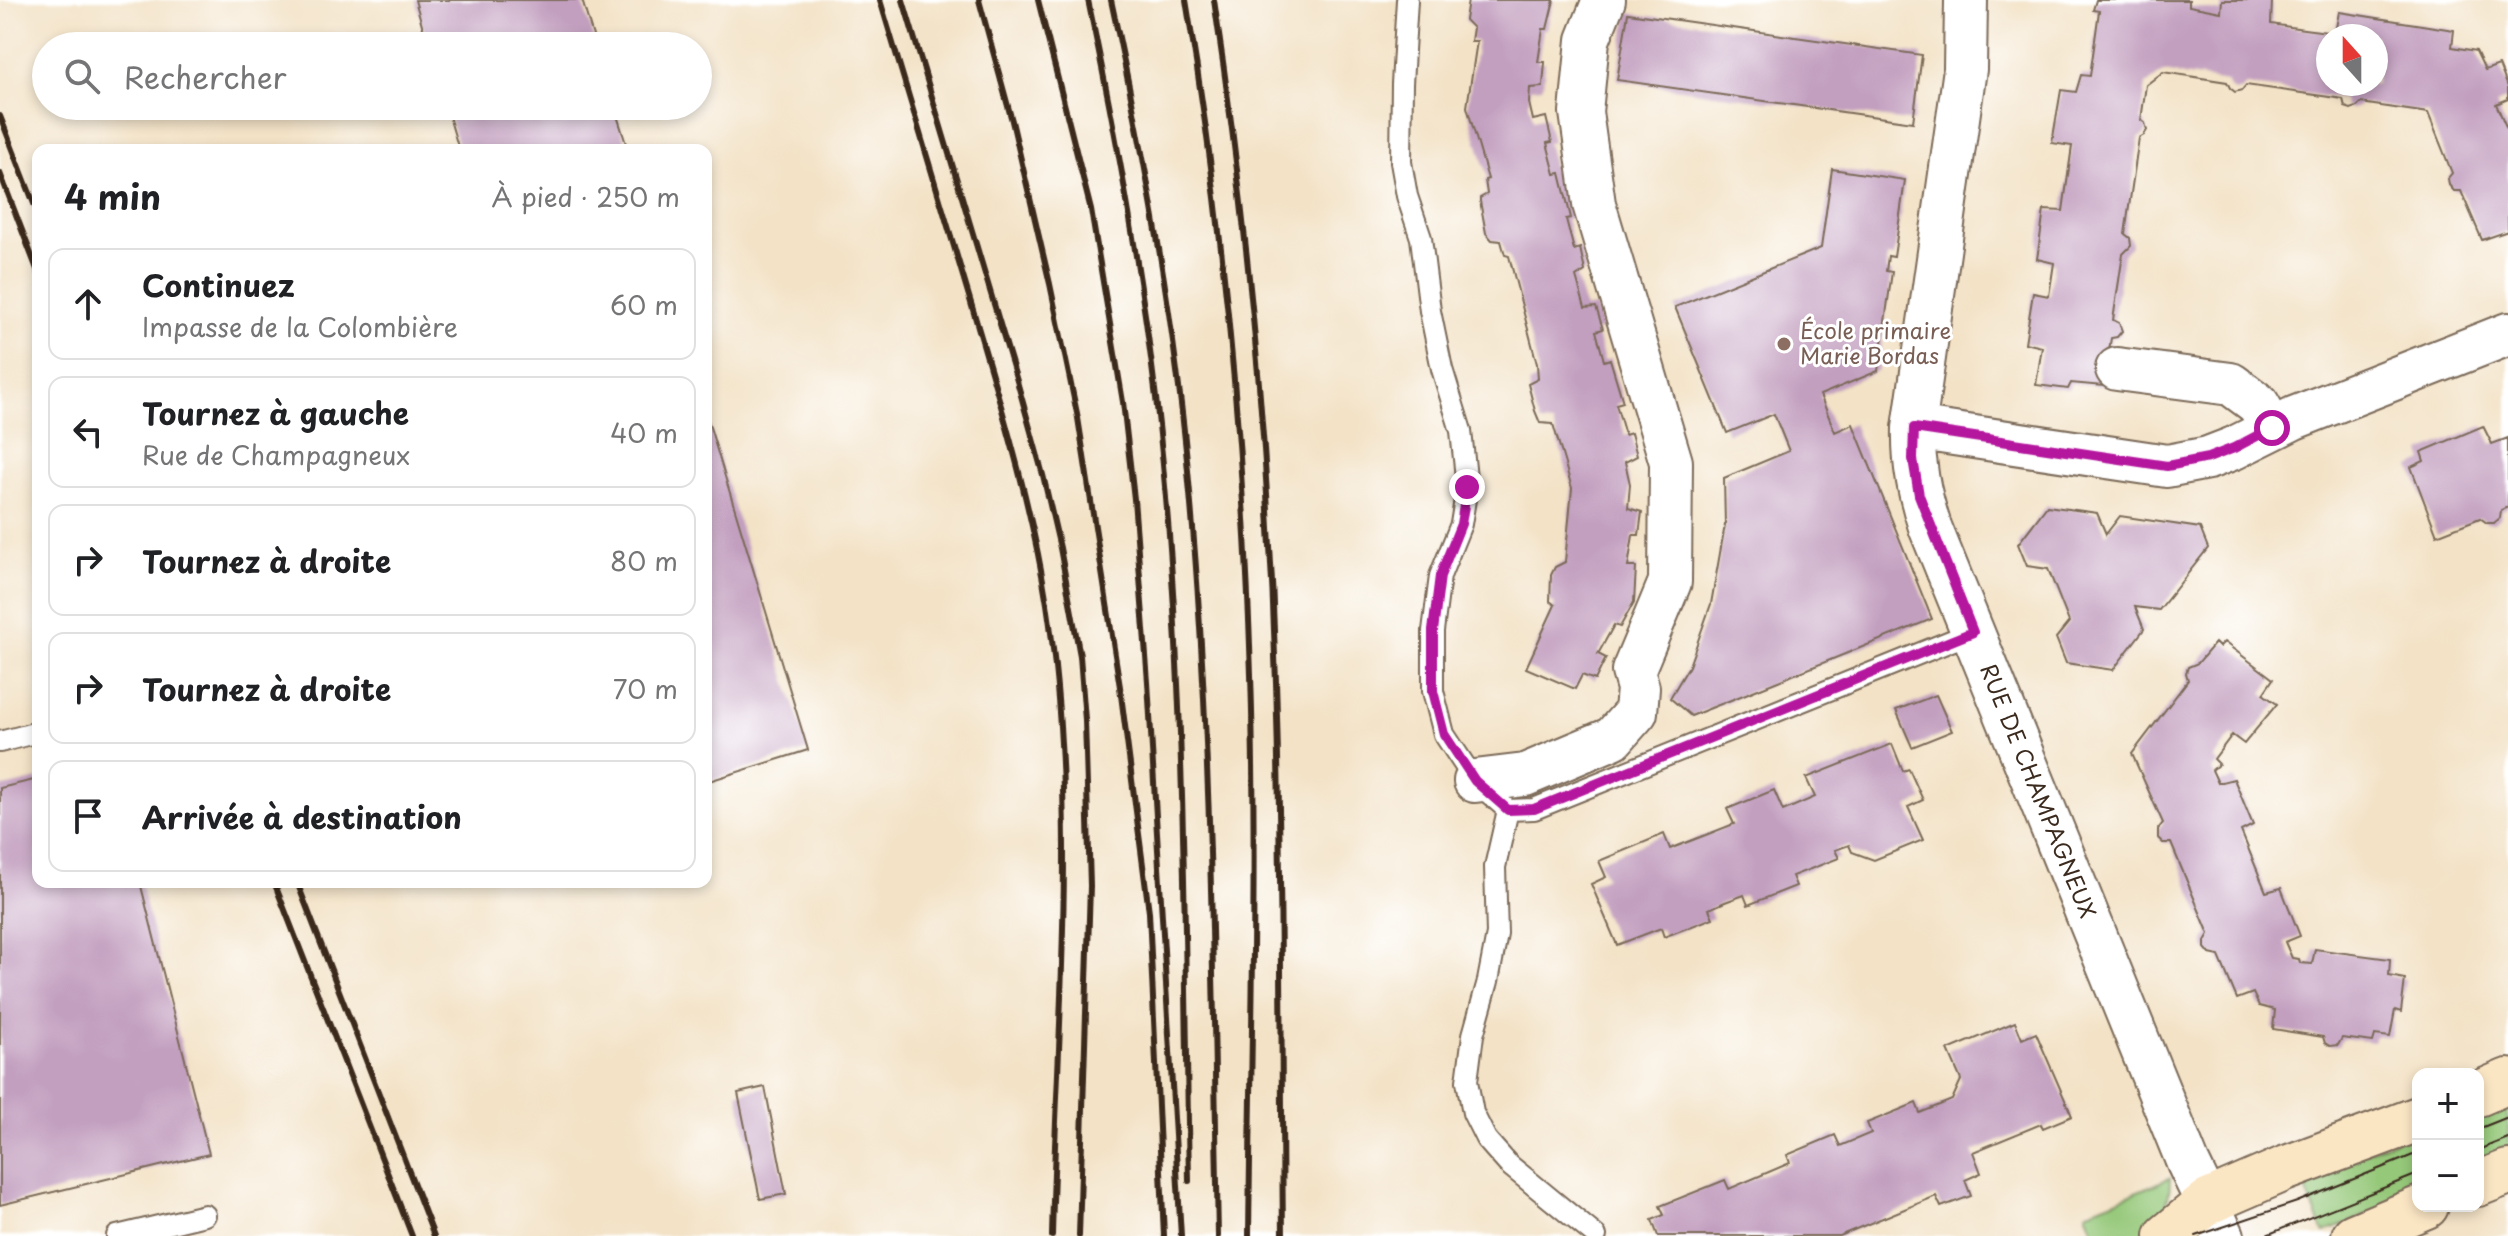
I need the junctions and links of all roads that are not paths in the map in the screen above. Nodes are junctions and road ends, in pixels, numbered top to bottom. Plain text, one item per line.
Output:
1 (1407, 0) edge
2 (1604, 0) edge
3 (1966, 0) edge
4 (2508, 334) edge
5 (2117, 369) dead end
6 (2283, 423) junction
7 (1914, 428) junction
8 (1973, 632) junction
9 (32, 734) edge
10 (0, 742) edge
11 (1475, 781) junction
12 (1508, 810) junction
13 (2508, 1081) edge
14 (2484, 1091) edge
15 (2412, 1121) edge
16 (2508, 1172) edge
17 (2484, 1182) edge
18 (2412, 1212) edge
19 (205, 1215) dead end
20 (2215, 1219) edge
21 (117, 1236) edge
22 (1596, 1236) edge
23 (2167, 1236) edge
24 (2354, 1236) edge

1 - 11 lane
2 - 11 street
3 - 7 street, RUE DE CHAMPAGNEUX
4 - 6 street
5 - 6 street
6 - 7 street
7 - 8 street, RUE DE CHAMPAGNEUX
8 - 12 lane
8 - 20 street, RUE DE CHAMPAGNEUX
9 - 10 lane
11 - 12 lane
12 - 22 lane
13 - 14 street
15 - 20 street
16 - 17 street
18 - 24 street
19 - 21 lane
20 - 23 street

